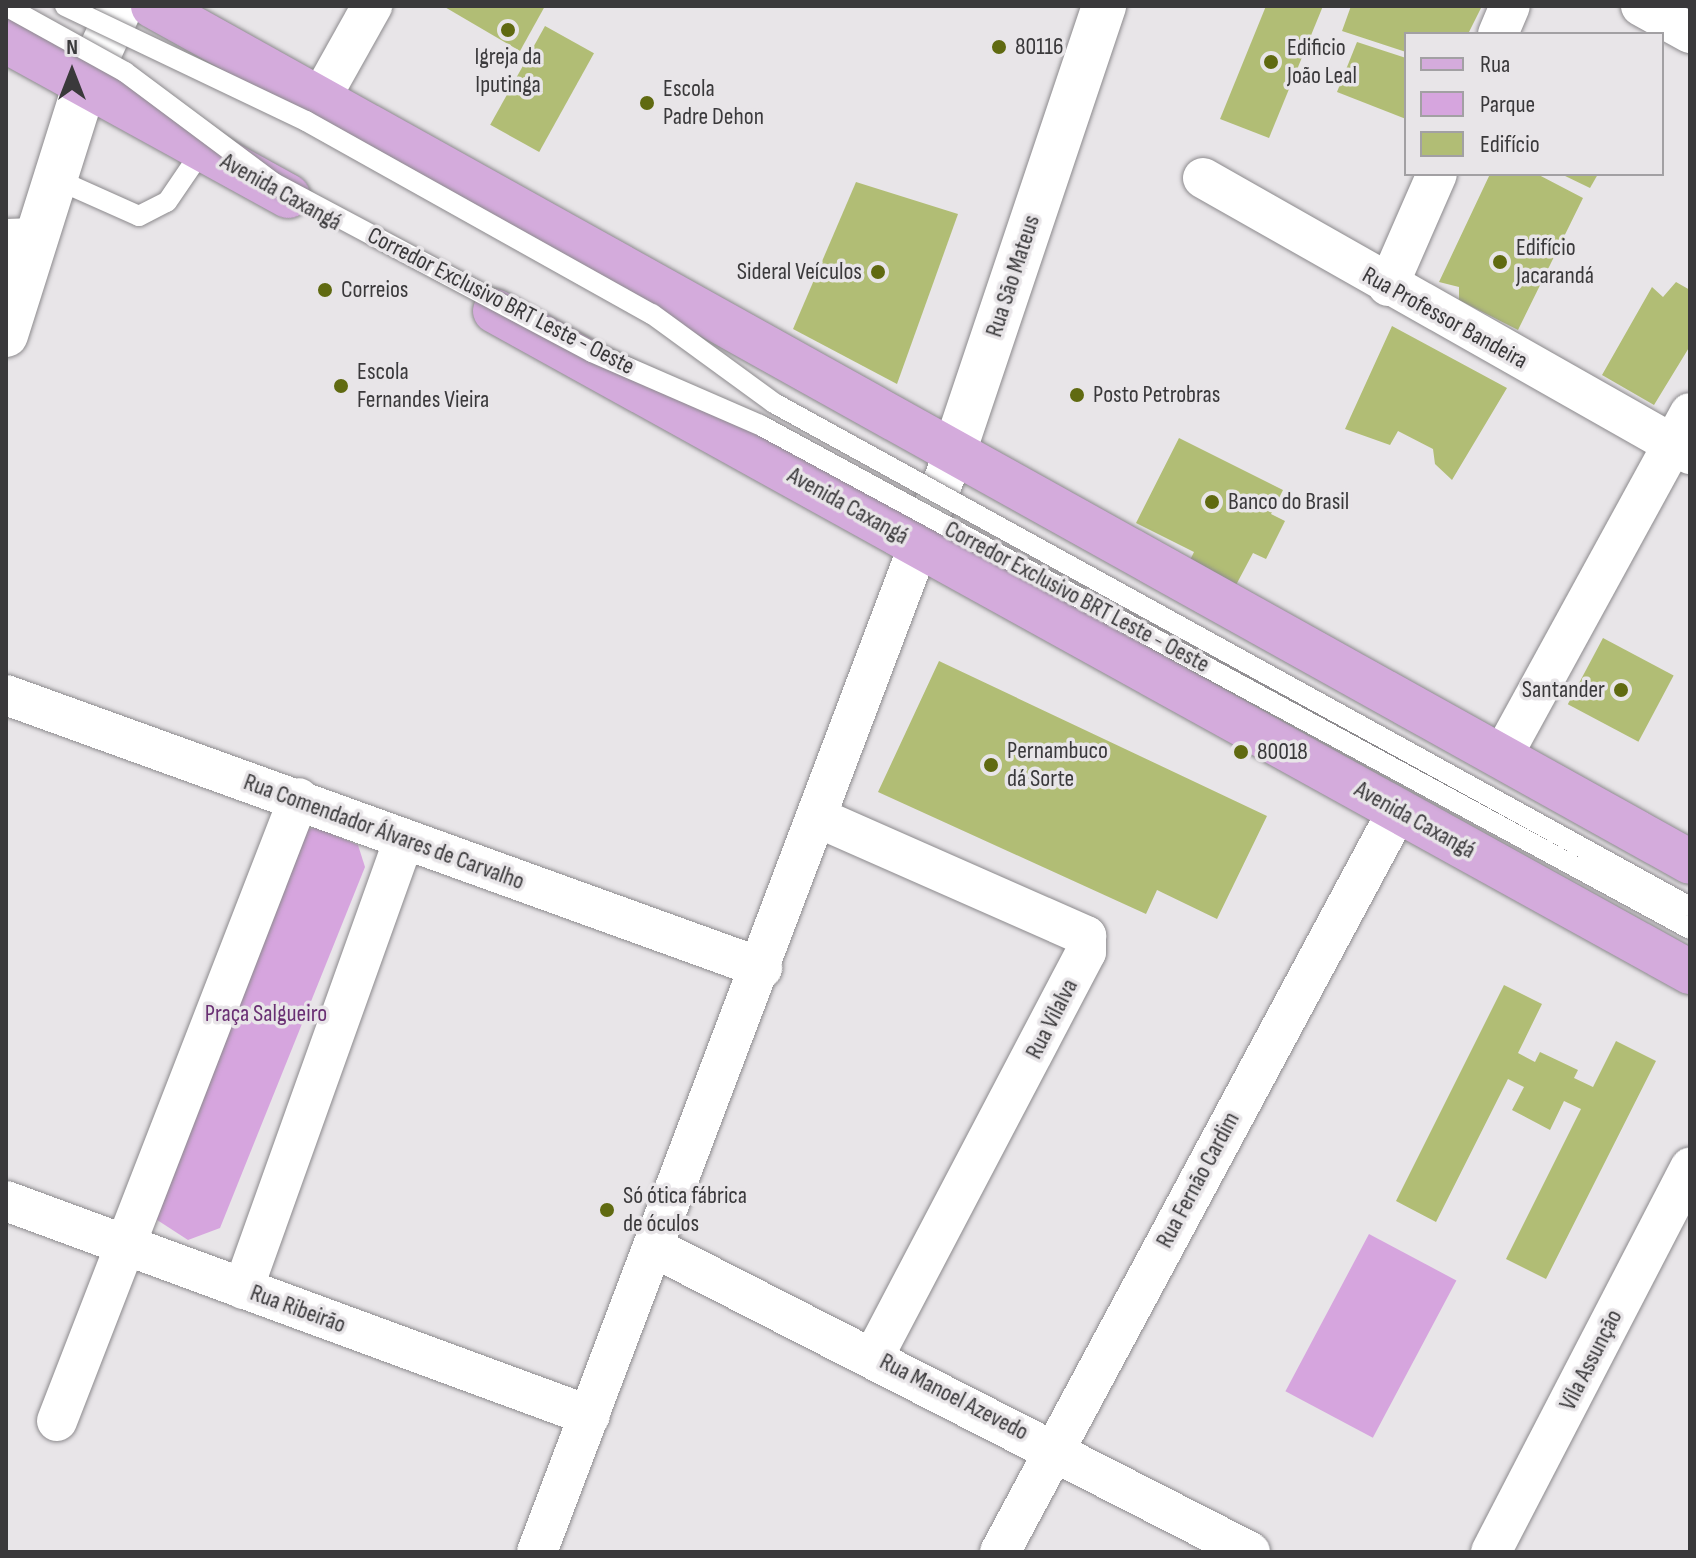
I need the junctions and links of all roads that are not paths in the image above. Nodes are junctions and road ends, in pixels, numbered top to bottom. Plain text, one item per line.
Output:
1 (6, 6) edge
2 (65, 6) edge
3 (121, 6) edge
4 (153, 6) edge
5 (372, 6) edge
6 (1104, 6) edge
7 (1510, 6) edge
8 (1641, 6) edge
9 (1499, 32) edge
10 (1690, 33) edge
11 (6, 41) edge
12 (85, 84) junction
13 (320, 99) junction
14 (203, 149) junction
15 (1436, 176) edge
16 (1203, 178) dead end
17 (56, 179) junction
18 (21, 238) edge
19 (1388, 286) junction
20 (6, 335) edge
21 (1684, 437) edge
22 (953, 455) junction
23 (921, 546) junction
24 (6, 695) edge
25 (1501, 758) junction
26 (299, 798) junction
27 (1398, 810) junction
28 (821, 819) junction
29 (404, 840) junction
30 (1690, 862) edge
31 (1690, 907) edge
32 (1690, 929) edge
33 (762, 968) junction
34 (1690, 972) edge
35 (1690, 1168) edge
36 (6, 1201) edge
37 (131, 1245) junction
38 (655, 1248) junction
39 (243, 1289) junction
40 (874, 1356) junction
41 (590, 1416) junction
42 (57, 1421) dead end
43 (1053, 1448) junction
44 (537, 1552) edge
45 (1000, 1552) edge
46 (1250, 1552) edge
47 (1491, 1552) edge

1 - 32 lane, Corredor Exclusivo BRT Leste - Oeste, bridge
2 - 31 lane, Corredor Exclusivo BRT Leste - Oeste, bridge
3 - 12 street
4 - 13 main road
5 - 13 street
6 - 22 street, Rua São Mateus
7 - 9 street
8 - 10 street
11 - 12 main road, Avenida Caxangá
12 - 14 main road, Avenida Caxangá
12 - 17 street
13 - 22 main road
14 - 17 lane
14 - 23 main road, Avenida Caxangá
15 - 19 street
16 - 19 street, Rua Professor Bandeira
17 - 18 street
18 - 20 street
19 - 21 street, Rua Professor Bandeira
21 - 25 street
22 - 23 street, Rua São Mateus
22 - 25 main road
23 - 27 main road, Avenida Caxangá
23 - 28 street, Rua São Mateus
24 - 26 street, Rua Comendador Álvares de Carvalho
25 - 30 main road
26 - 29 street, Rua Comendador Álvares de Carvalho
26 - 37 street
27 - 34 main road, Avenida Caxangá
27 - 43 street, Rua Fernão Cardim
28 - 33 street, Rua São Mateus
28 - 40 street, Rua Vilalva
29 - 33 street, Rua Comendador Álvares de Carvalho
29 - 39 street
33 - 38 street, Rua São Mateus
35 - 47 street, Vila Assunção
36 - 37 street, Rua Ribeirão
37 - 39 street, Rua Ribeirão
37 - 42 street
38 - 40 street, Rua Manoel Azevedo
38 - 41 street, Rua São Mateus
39 - 41 street, Rua Ribeirão
40 - 43 street, Rua Manoel Azevedo
41 - 44 street, Rua São Mateus
43 - 45 street, Rua Fernão Cardim
43 - 46 street, Rua Manoel Azevedo

